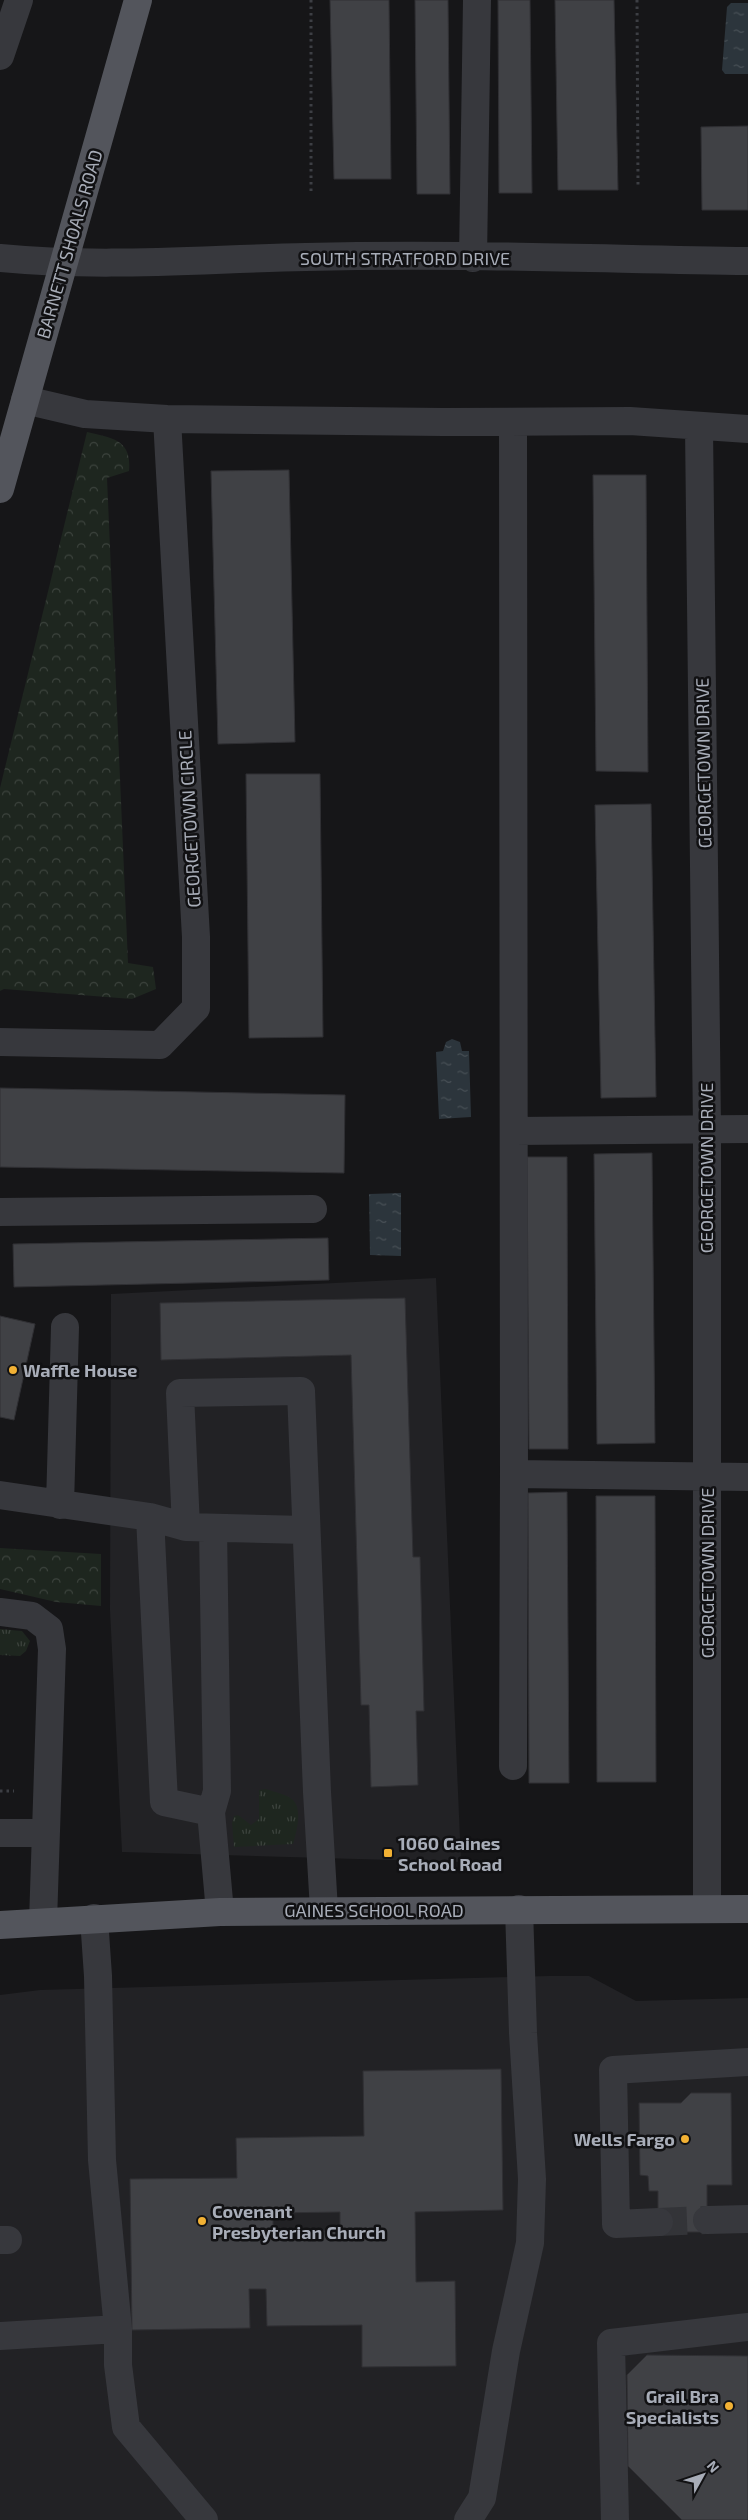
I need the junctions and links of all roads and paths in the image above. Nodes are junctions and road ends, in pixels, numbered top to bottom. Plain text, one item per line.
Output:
1 (19, 0) edge
2 (138, 0) edge
3 (311, 0) edge
4 (477, 0) edge
5 (637, 0) edge
6 (0, 56) edge
7 (638, 186) dead end
8 (311, 195) dead end
9 (0, 258) edge
10 (473, 258) junction
11 (748, 261) edge
12 (63, 264) junction
13 (25, 400) junction
14 (167, 419) junction
15 (513, 422) junction
16 (699, 427) junction
17 (748, 429) edge
18 (0, 488) edge
19 (0, 1042) edge
20 (707, 1129) junction
21 (748, 1129) edge
22 (515, 1131) junction
23 (313, 1210) dead end
24 (0, 1212) edge
25 (65, 1327) dead end
26 (514, 1474) junction
27 (707, 1476) junction
28 (748, 1477) edge
29 (0, 1496) edge
30 (60, 1505) junction
31 (150, 1517) junction
32 (186, 1527) junction
33 (213, 1528) junction
34 (305, 1530) junction
35 (0, 1612) edge
36 (513, 1766) dead end
37 (211, 1812) junction
38 (0, 1833) edge
39 (45, 1833) junction
40 (519, 1909) junction
41 (708, 1909) junction
42 (748, 1909) edge
43 (324, 1910) junction
44 (220, 1912) junction
45 (94, 1918) junction
46 (43, 1922) junction
47 (0, 1925) edge
48 (748, 2062) edge
49 (748, 2219) edge
50 (707, 2220) tunnel mouth
51 (658, 2222) tunnel mouth
52 (748, 2327) edge
53 (118, 2329) junction
54 (0, 2336) edge
55 (204, 2520) edge
56 (468, 2520) edge
57 (615, 2520) edge

1 - 6 street
2 - 12 main road, BARNETT SHOALS ROAD
3 - 8 path
4 - 10 street
5 - 7 path
9 - 12 street, SOUTH STRATFORD DRIVE
10 - 11 street, SOUTH STRATFORD DRIVE
10 - 12 street, SOUTH STRATFORD DRIVE
12 - 13 main road, BARNETT SHOALS ROAD
13 - 14 street
13 - 18 main road, BARNETT SHOALS ROAD
14 - 15 street
14 - 19 street, GEORGETOWN CIRCLE
15 - 16 street
15 - 22 street
16 - 17 street
16 - 20 street, GEORGETOWN DRIVE
20 - 21 street
20 - 22 street
20 - 27 street, GEORGETOWN DRIVE
22 - 26 street
23 - 24 street
25 - 30 street
26 - 27 street
26 - 36 street
27 - 28 street
27 - 41 street, GEORGETOWN DRIVE
29 - 30 street
30 - 31 street
31 - 32 street
31 - 37 street
32 - 33 street
32 - 34 street
33 - 34 street
33 - 37 street
34 - 43 street
35 - 39 street
37 - 44 street
38 - 39 street
39 - 46 street
40 - 41 main road, GAINES SCHOOL ROAD
40 - 43 main road, GAINES SCHOOL ROAD
40 - 56 street
41 - 42 main road, GAINES SCHOOL ROAD
43 - 44 main road, GAINES SCHOOL ROAD
44 - 45 main road, GAINES SCHOOL ROAD
45 - 46 main road, GAINES SCHOOL ROAD
45 - 53 street
46 - 47 main road, GAINES SCHOOL ROAD
48 - 51 street
49 - 50 street
52 - 57 street
53 - 54 street
53 - 55 street

